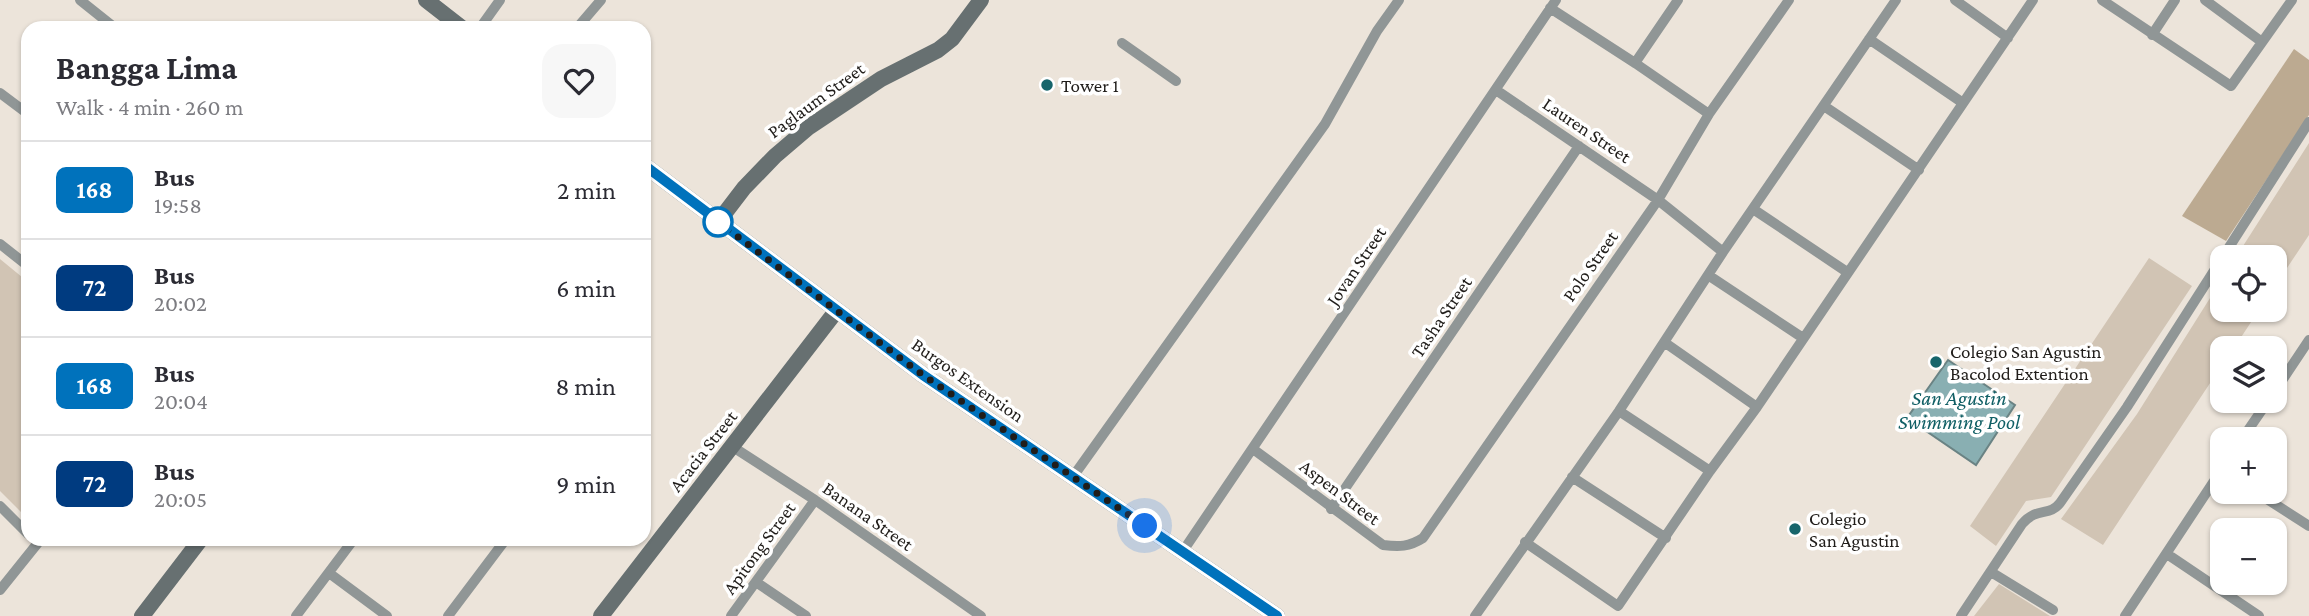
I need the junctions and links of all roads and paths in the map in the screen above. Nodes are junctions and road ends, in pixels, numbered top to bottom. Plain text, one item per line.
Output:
1 (80, 0) edge
2 (426, 0) edge
3 (500, 0) edge
4 (601, 0) edge
5 (981, 0) edge
6 (1399, 0) edge
7 (1678, 0) edge
8 (1789, 0) edge
9 (1896, 0) edge
10 (1955, 0) edge
11 (2033, 0) edge
12 (2102, 0) edge
13 (2175, 0) edge
14 (2205, 0) edge
15 (2292, 0) edge
16 (1553, 4) edge
17 (106, 21) edge
18 (453, 21) edge
19 (485, 21) edge
20 (582, 21) edge
21 (2152, 35) junction
22 (2008, 38) junction
23 (1869, 39) junction
24 (2262, 42) junction
25 (1122, 43) dead end
26 (1635, 62) junction
27 (1176, 81) dead end
28 (1496, 90) junction
29 (0, 93) edge
30 (1963, 103) junction
31 (1824, 106) junction
32 (21, 109) edge
33 (1709, 114) junction
34 (2309, 122) edge
35 (1579, 146) junction
36 (651, 170) edge
37 (1919, 170) junction
38 (1658, 200) junction
39 (1753, 209) junction
40 (718, 222) junction
41 (0, 244) edge
42 (1723, 252) junction
43 (21, 260) edge
44 (1847, 272) junction
45 (1707, 275) junction
46 (837, 310) junction
47 (1803, 338) junction
48 (2309, 340) edge
49 (1664, 342) junction
50 (2287, 373) edge
51 (1757, 407) junction
52 (1619, 411) junction
53 (733, 447) junction
54 (1253, 449) junction
55 (1710, 471) junction
56 (1572, 477) junction
57 (1073, 478) junction
58 (2210, 488) edge
59 (815, 500) junction
60 (2275, 504) edge
61 (0, 506) edge
62 (1331, 509) junction
63 (2309, 526) edge
64 (21, 527) edge
65 (1666, 538) junction
66 (1525, 542) junction
67 (1411, 545) joint
68 (33, 546) edge
69 (196, 546) edge
70 (349, 546) edge
71 (501, 546) edge
72 (1183, 551) junction
73 (2167, 554) junction
74 (1992, 572) junction
75 (328, 573) junction
76 (756, 582) junction
77 (0, 590) edge
78 (2053, 610) dead end
79 (2256, 615) edge
80 (142, 616) edge
81 (296, 616) edge
82 (387, 616) edge
83 (448, 616) edge
84 (601, 616) edge
85 (731, 616) edge
86 (806, 616) edge
87 (981, 616) edge
88 (1277, 616) edge
89 (1475, 616) edge
90 (1961, 616) edge
91 (2125, 616) edge

1 - 17 street
2 - 18 street
3 - 19 street
4 - 20 street
5 - 40 street, Paglaum Street
6 - 57 street
7 - 26 street
8 - 33 street, Polo Street
9 - 23 street
10 - 22 street
11 - 22 street
12 - 21 street
13 - 21 street
14 - 24 street
15 - 24 street
16 - 26 street
16 - 28 street, Jovan Street
21 - 24 street
22 - 30 street
23 - 30 street
23 - 31 street
25 - 27 street
26 - 33 street
28 - 35 street, Lauren Street
28 - 54 street, Jovan Street
29 - 32 street
30 - 37 street
31 - 37 street
31 - 39 street
33 - 38 street, Polo Street
34 - 74 street
35 - 38 street, Lauren Street
35 - 62 street, Tasha Street
36 - 40 street, Burgos Extension
37 - 44 street
38 - 42 street, Lauren Street
38 - 67 street, Polo Street
39 - 42 street
39 - 44 street
40 - 46 street, Burgos Extension
41 - 43 street
42 - 45 street
44 - 47 street
45 - 47 street
45 - 49 street
46 - 53 street, Acacia Street
46 - 57 street, Burgos Extension
47 - 51 street
48 - 50 street
49 - 51 street
49 - 52 street
51 - 55 street
52 - 55 street
52 - 56 street
53 - 59 street, Banana Street
53 - 84 street, Acacia Street
54 - 62 street, Aspen Street
54 - 72 street, Jovan Street
55 - 65 street
56 - 65 street
56 - 66 street
57 - 72 street, Burgos Extension
58 - 73 street
59 - 76 street, Apitong Street
59 - 87 street, Banana Street
60 - 63 street
61 - 64 street
62 - 67 street, Aspen Street
65 - 66 street
66 - 89 street
68 - 77 street
69 - 80 street
70 - 75 street
71 - 83 street
72 - 88 street, Burgos Extension
73 - 79 street
73 - 91 street
74 - 78 street
74 - 90 street
75 - 81 street
75 - 82 street
76 - 85 street, Apitong Street
76 - 86 street

